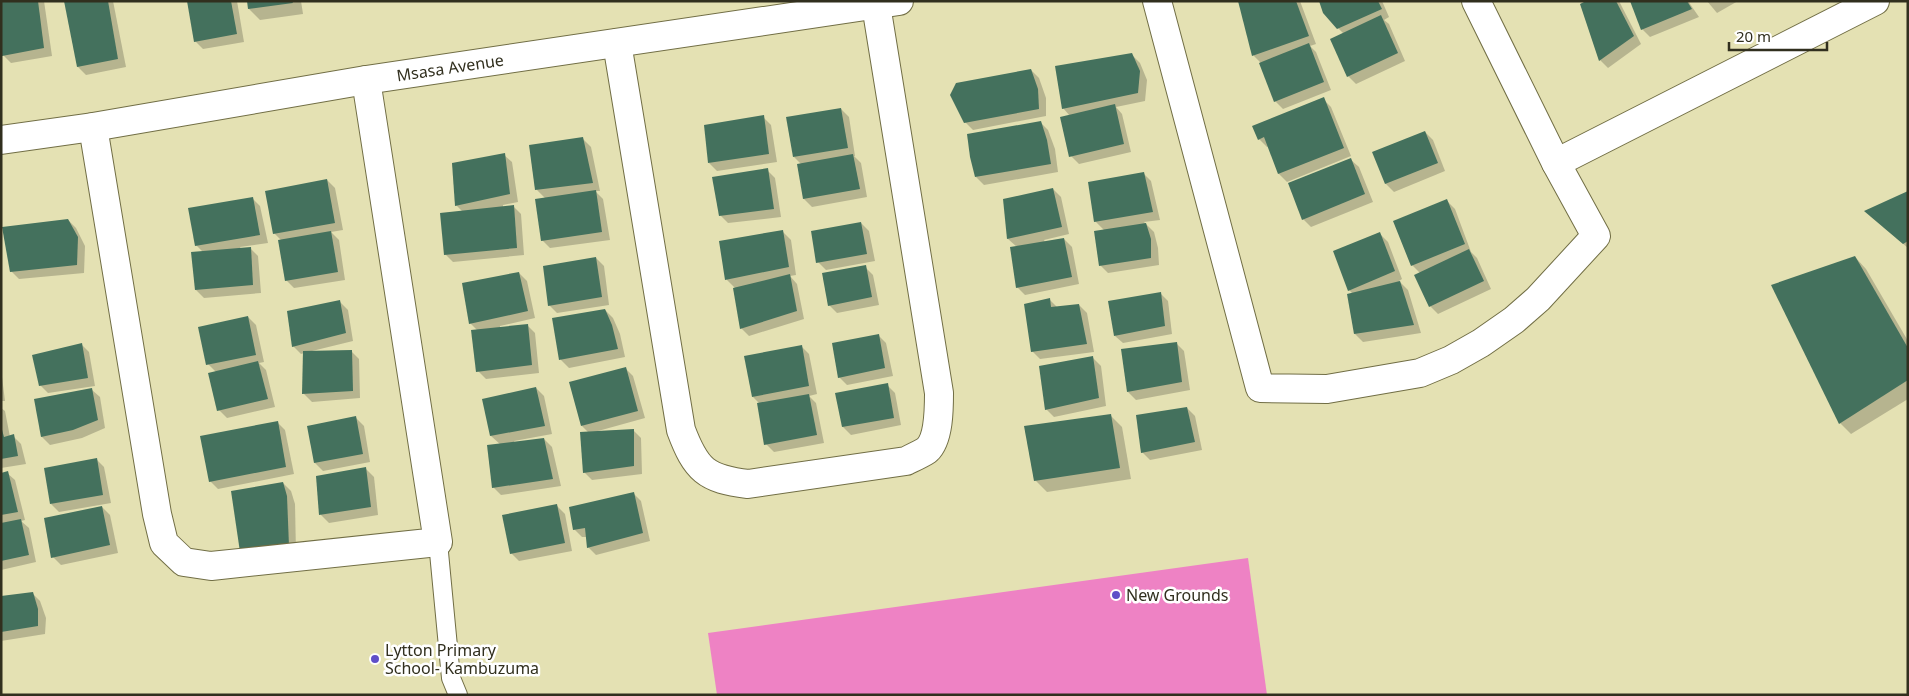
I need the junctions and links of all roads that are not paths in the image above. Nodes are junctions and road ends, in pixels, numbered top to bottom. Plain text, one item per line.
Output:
1 (1157, 1) edge
2 (1476, 1) edge
3 (1875, 1) edge
4 (888, 3) edge
5 (617, 43) junction
6 (366, 80) junction
7 (94, 127) junction
8 (1, 140) edge
9 (1556, 163) junction
10 (438, 542) junction
11 (458, 695) edge

1 - 9 street
2 - 9 street
3 - 9 street
4 - 5 street, Msasa Avenue
4 - 5 street
5 - 6 street, Msasa Avenue
6 - 7 street, Msasa Avenue
6 - 10 street
7 - 8 street, Msasa Avenue
7 - 10 street
10 - 11 lane

